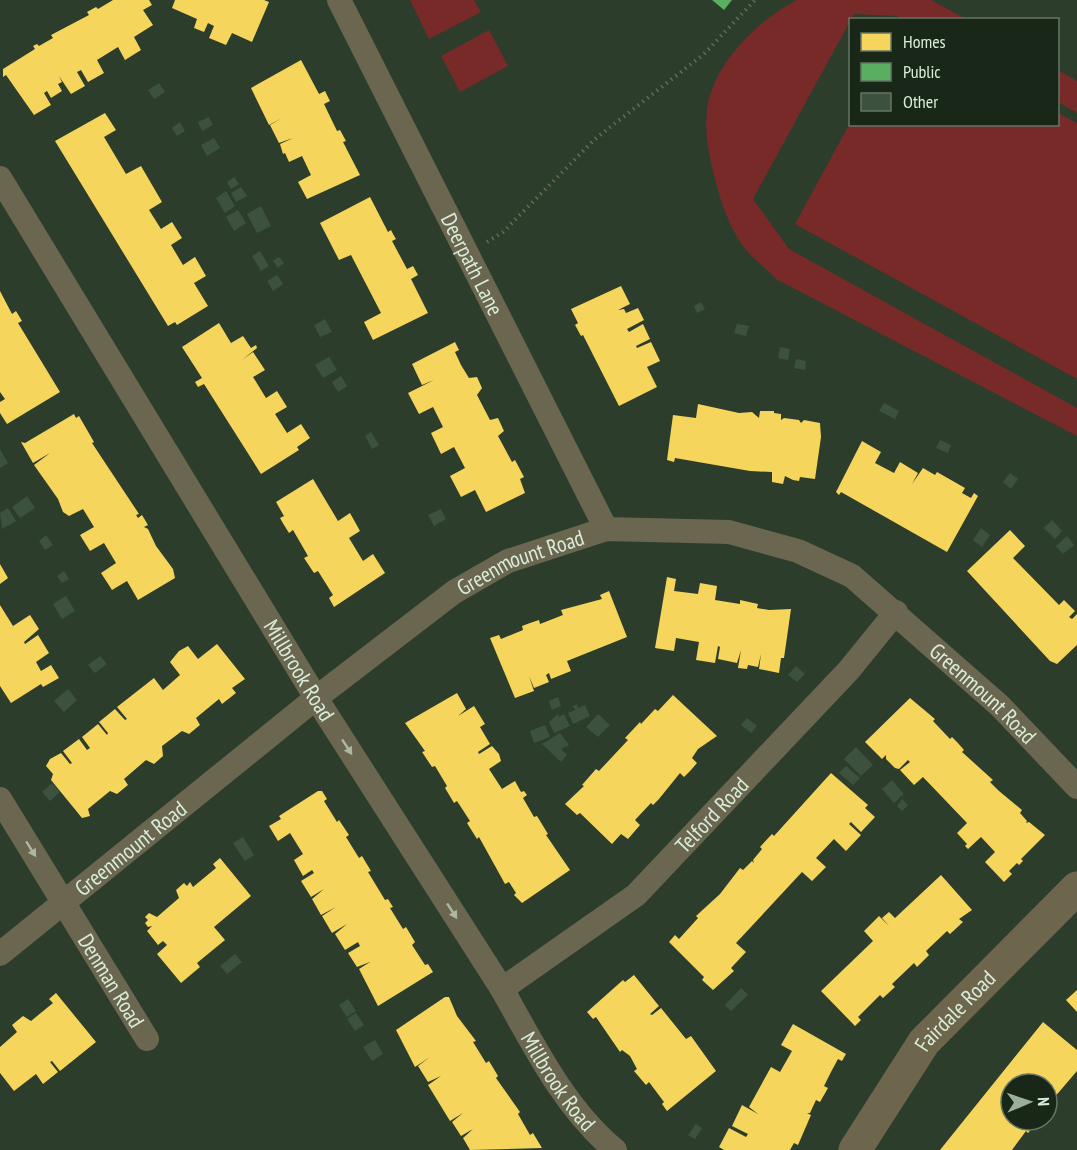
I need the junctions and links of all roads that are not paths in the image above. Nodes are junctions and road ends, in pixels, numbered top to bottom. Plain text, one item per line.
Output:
1 (339, 0) edge
2 (0, 178) edge
3 (606, 529) junction
4 (896, 612) junction
5 (315, 698) junction
6 (1077, 787) edge
7 (0, 799) edge
8 (1077, 888) edge
9 (63, 902) junction
10 (0, 954) edge
11 (502, 989) junction
12 (147, 1039) dead end
13 (615, 1150) edge
14 (855, 1150) edge

1 - 3 street, Deerpath Lane
2 - 5 street, Millbrook Road
3 - 4 street, Greenmount Road
3 - 5 street, Greenmount Road
4 - 6 street, Greenmount Road
4 - 11 street, Telford Road
5 - 9 street, Greenmount Road
5 -> 11 street, Millbrook Road
7 -> 9 street, Denman Road
8 - 14 street, Fairdale Road
9 - 10 street, Greenmount Road
9 - 12 street, Denman Road
11 - 13 street, Millbrook Road

